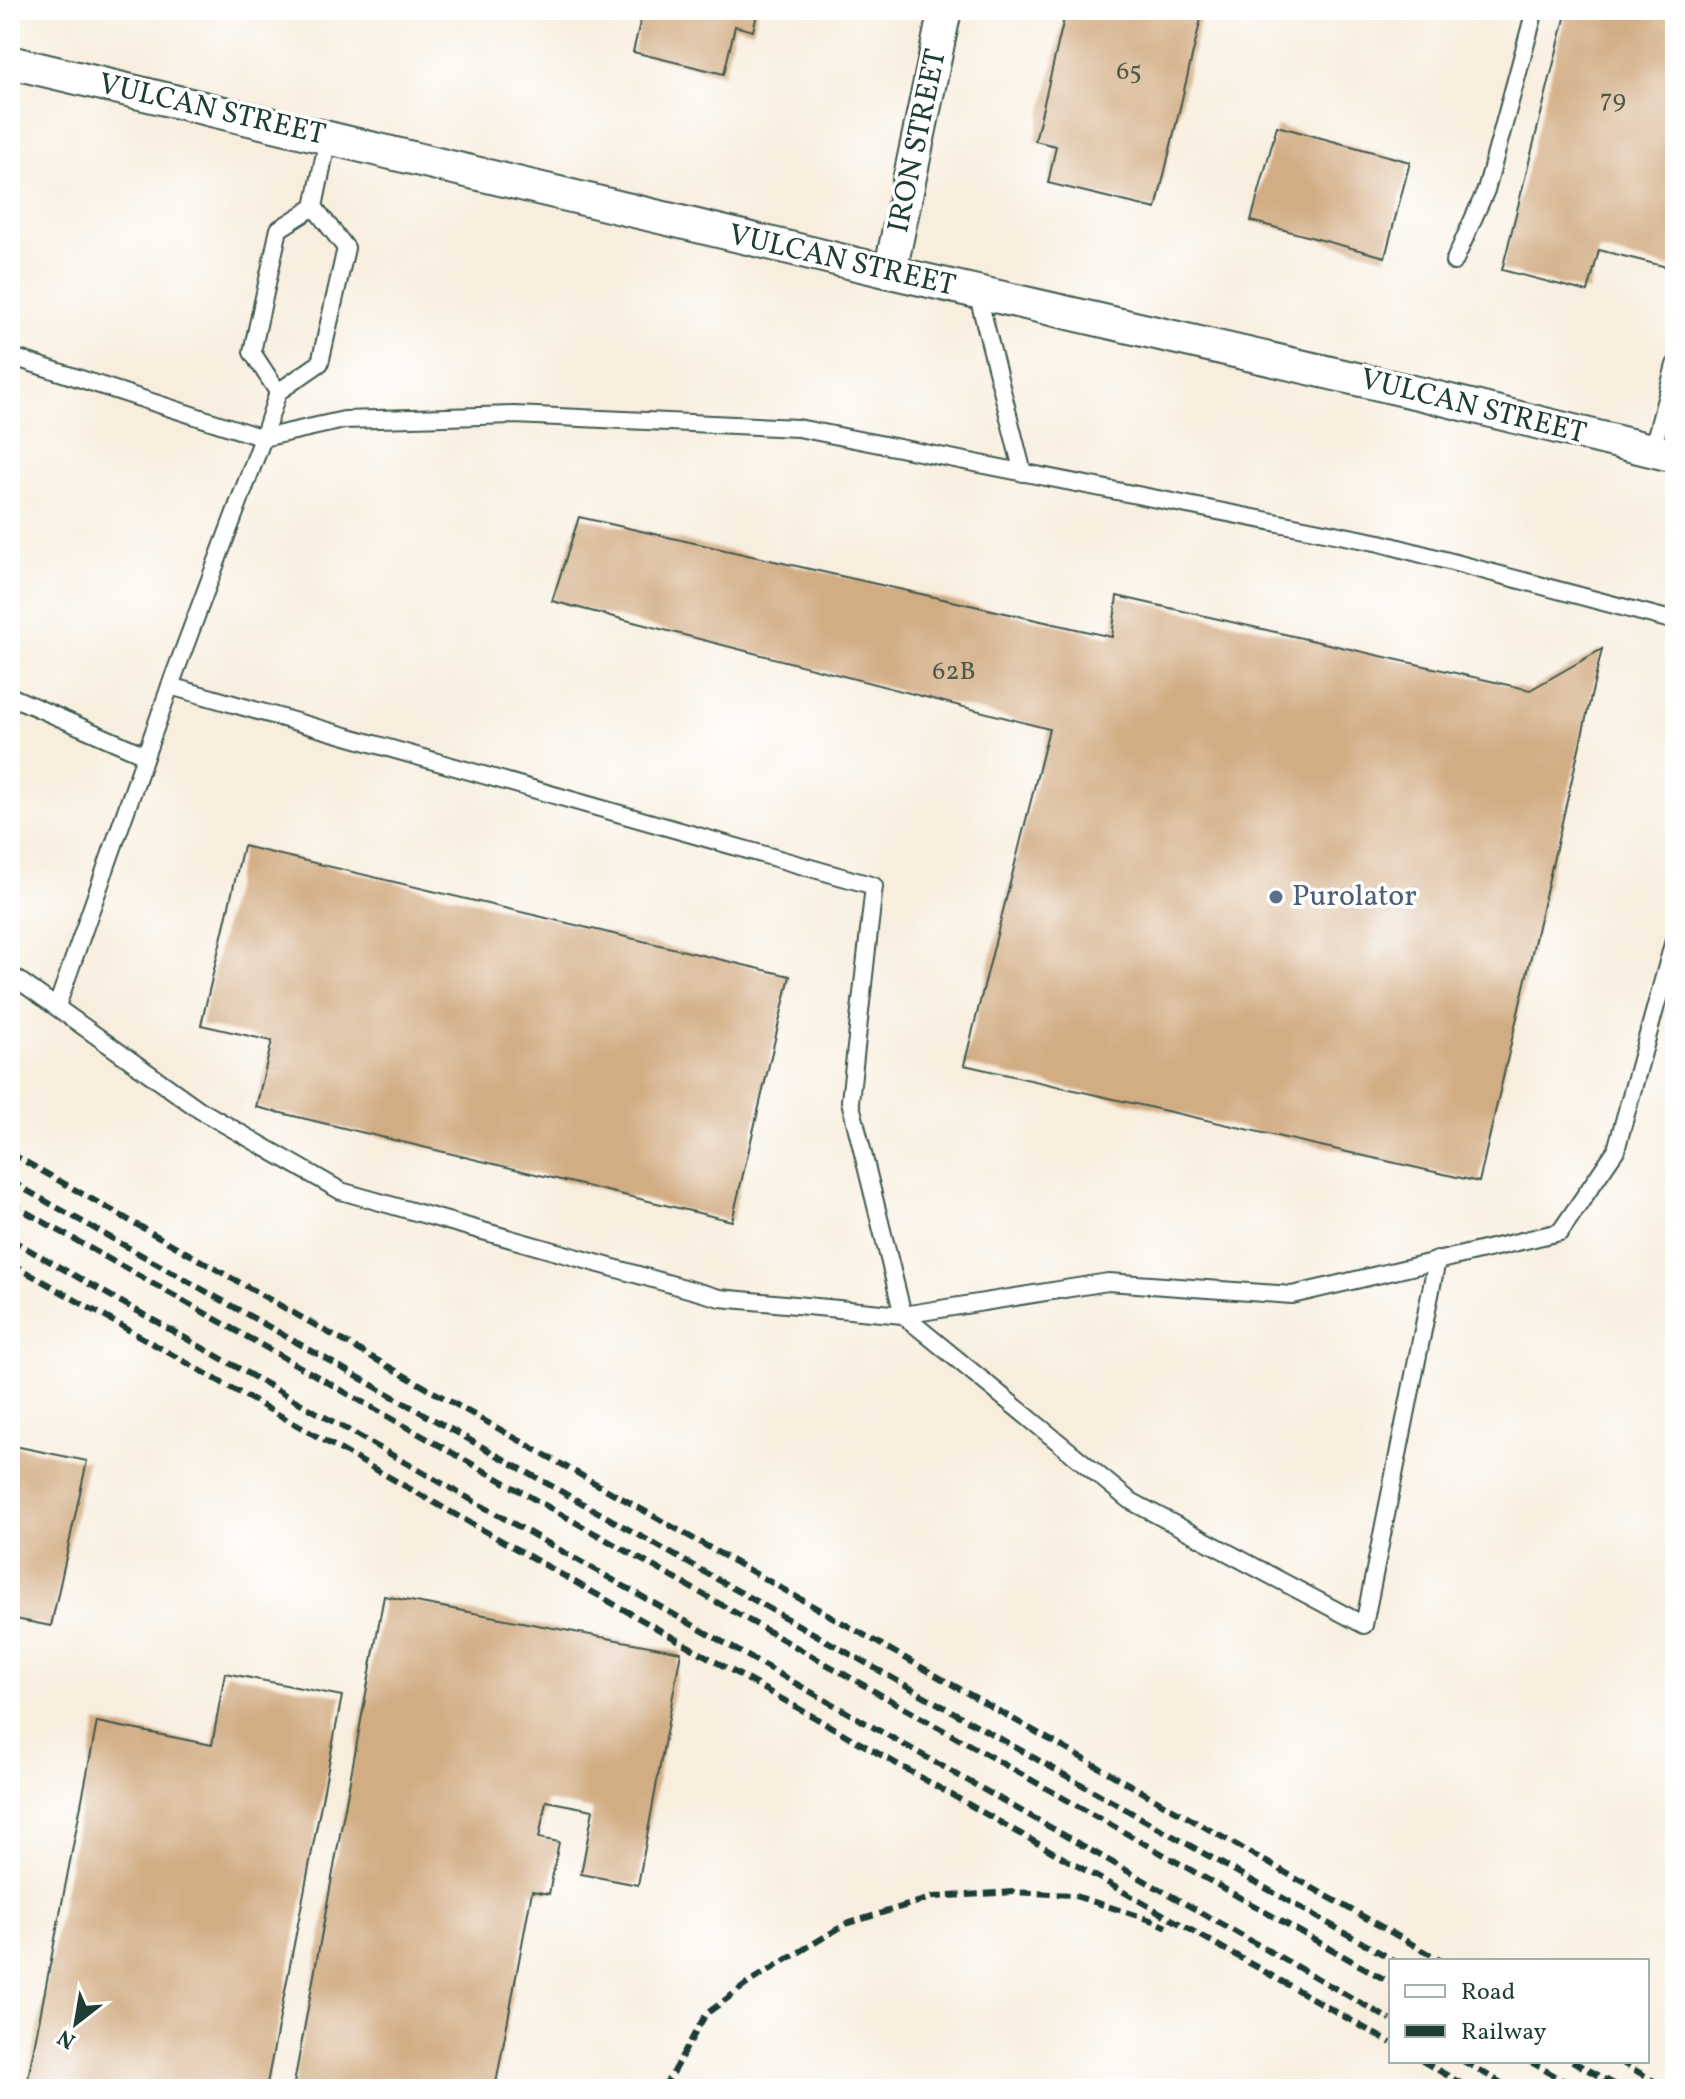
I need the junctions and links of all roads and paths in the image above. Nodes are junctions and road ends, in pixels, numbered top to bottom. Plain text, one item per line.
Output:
1 (945, 10) edge
2 (1535, 10) edge
3 (10, 62) edge
4 (328, 138) junction
5 (314, 207) junction
6 (1454, 262) dead end
7 (890, 272) junction
8 (977, 292) junction
9 (10, 356) edge
10 (1675, 365) edge
11 (278, 392) junction
12 (263, 438) junction
13 (1664, 453) edge
14 (1023, 473) junction
15 (1675, 621) edge
16 (170, 686) junction
17 (10, 696) edge
18 (145, 755) junction
19 (1675, 937) edge
20 (10, 974) edge
21 (57, 1006) junction
22 (1437, 1260) junction
23 (903, 1315) junction

1 - 7 street, IRON STREET
2 - 6 lane
3 - 4 street, VULCAN STREET
4 - 5 lane
4 - 7 street, VULCAN STREET
5 - 11 lane
5 - 11 lane
7 - 8 street, VULCAN STREET
8 - 13 street, VULCAN STREET
8 - 14 lane
9 - 12 lane
10 - 13 lane
11 - 12 lane
12 - 14 lane
12 - 16 lane
14 - 15 lane
16 - 18 lane
16 - 23 lane
17 - 18 lane
18 - 21 lane
19 - 22 lane
20 - 21 lane
21 - 23 lane
22 - 23 lane
22 - 23 lane

